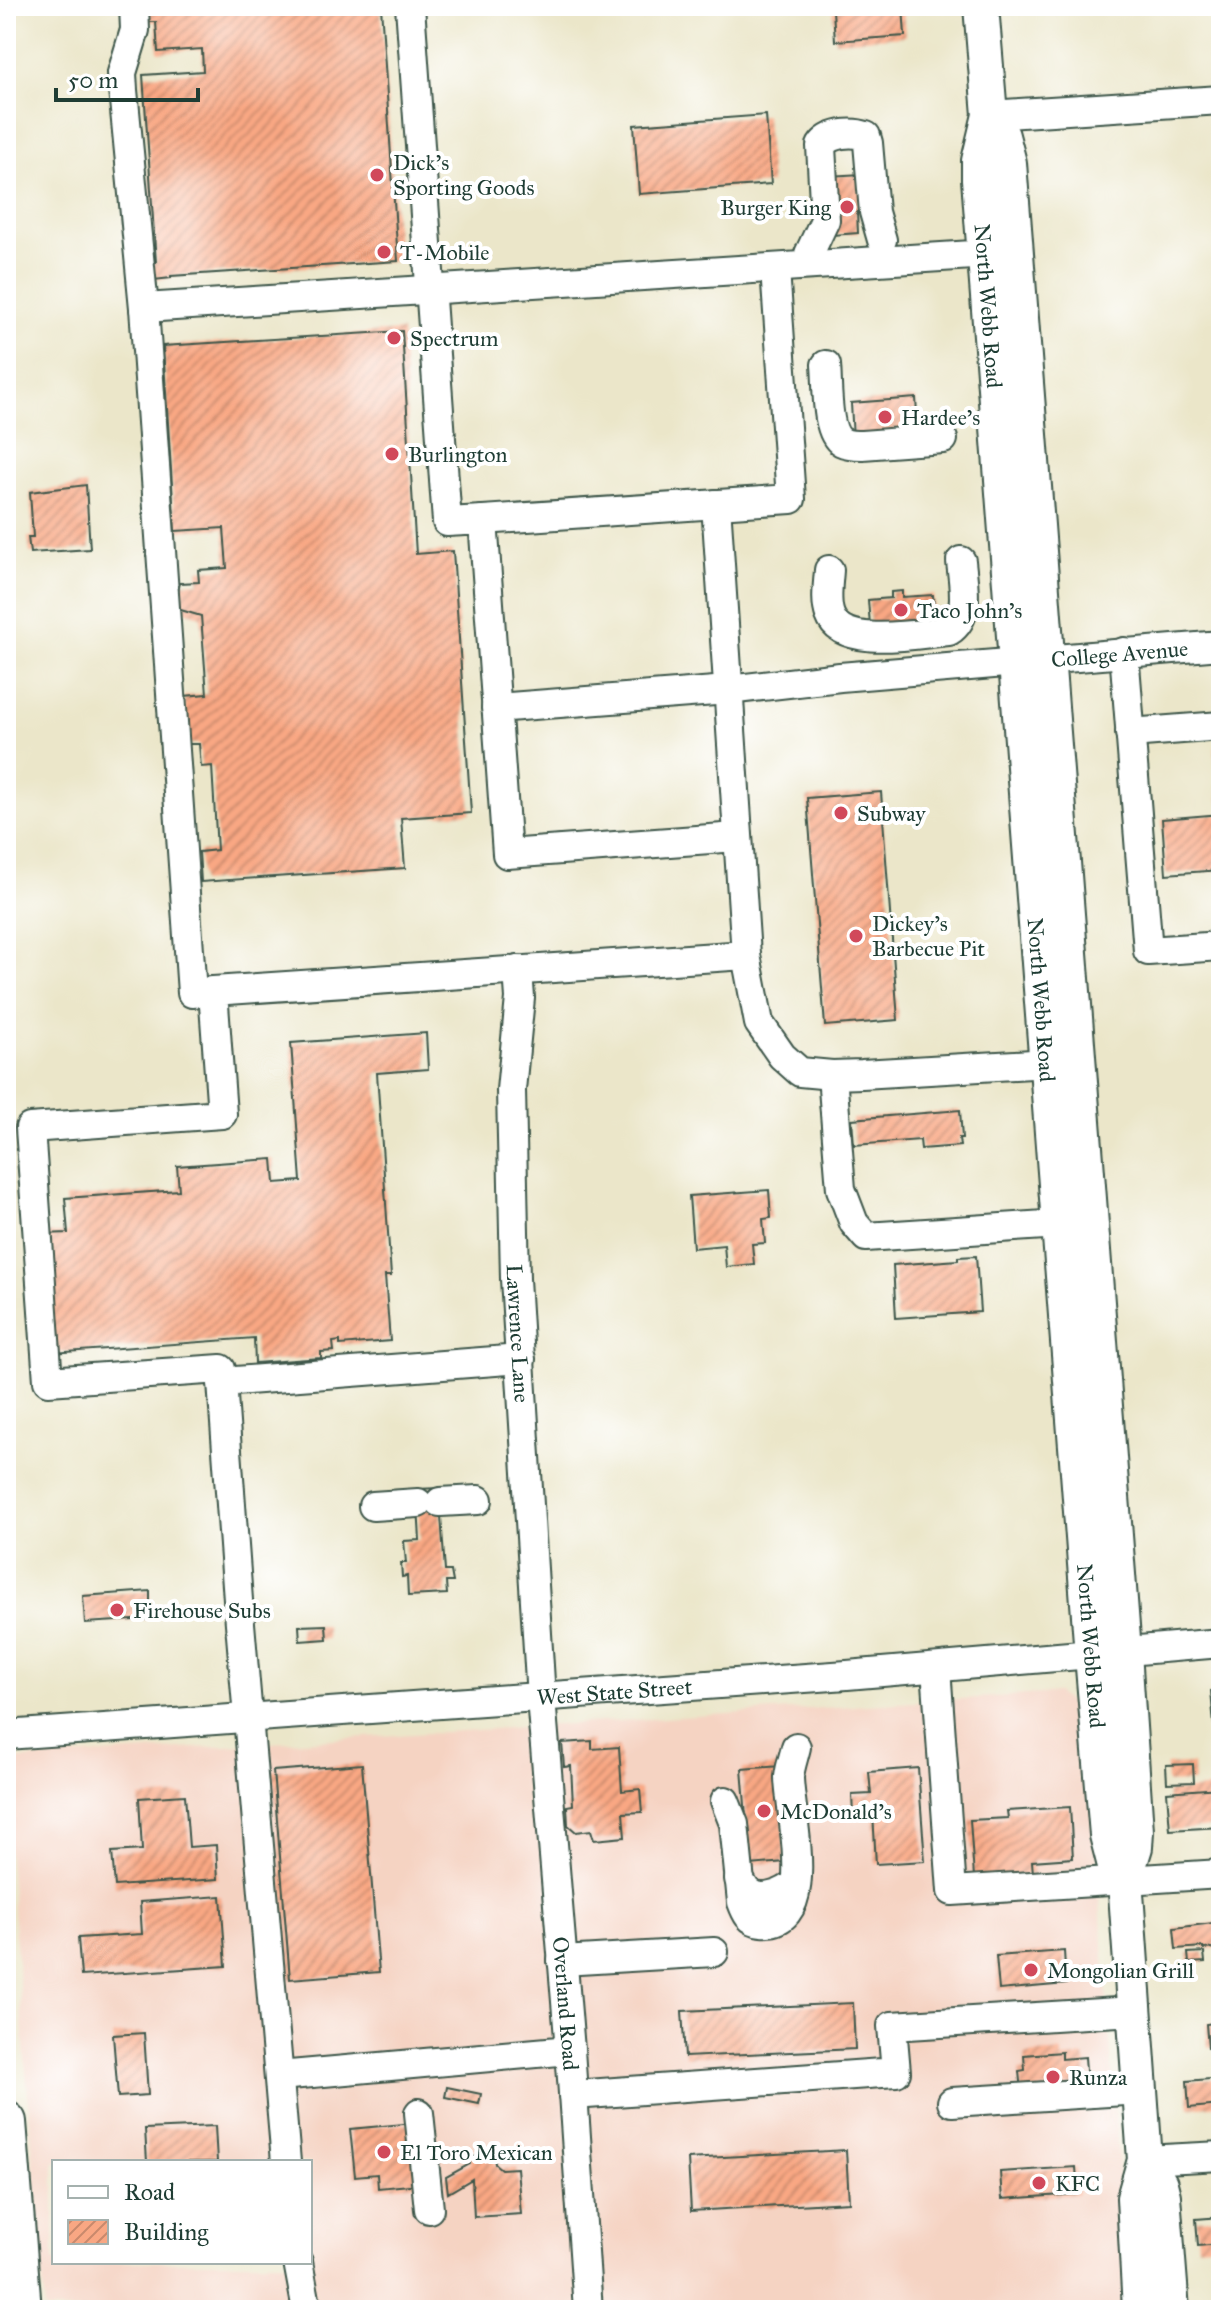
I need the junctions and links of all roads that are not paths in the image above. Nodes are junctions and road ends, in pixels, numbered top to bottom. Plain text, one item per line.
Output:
1 (134, 6) edge
2 (410, 6) edge
3 (981, 6) edge
4 (1221, 100) edge
5 (990, 115) junction
6 (882, 240) dead end
7 (809, 254) dead end
8 (1000, 254) junction
9 (775, 269) junction
10 (430, 291) junction
11 (144, 308) junction
12 (826, 365) dead end
13 (943, 439) dead end
14 (716, 504) junction
15 (483, 520) junction
16 (961, 561) dead end
17 (829, 570) dead end
18 (1221, 645) edge
19 (1124, 652) junction
20 (1032, 660) junction
21 (728, 690) junction
22 (496, 708) junction
23 (1221, 726) edge
24 (1130, 733) junction
25 (737, 837) junction
26 (1221, 946) edge
27 (746, 955) junction
28 (518, 970) junction
29 (213, 991) junction
30 (1063, 1062) junction
31 (832, 1075) junction
32 (1060, 1224) junction
33 (521, 1359) junction
34 (222, 1382) junction
35 (478, 1500) dead end
36 (373, 1506) dead end
37 (1221, 1643) edge
38 (1108, 1653) junction
39 (936, 1668) junction
40 (541, 1698) junction
41 (249, 1718) junction
42 (6, 1735) edge
43 (796, 1747) dead end
44 (725, 1801) dead end
45 (1221, 1874) edge
46 (1125, 1879) junction
47 (714, 1952) dead end
48 (562, 1961) junction
49 (1134, 2011) junction
50 (570, 2050) junction
51 (279, 2076) junction
52 (1140, 2090) junction
53 (573, 2095) junction
54 (952, 2102) dead end
55 (419, 2113) dead end
56 (6, 2122) edge
57 (1221, 2156) edge
58 (286, 2160) edge
59 (1145, 2160) junction
60 (429, 2209) dead end
61 (298, 2264) edge
62 (21, 2310) edge
63 (307, 2310) edge
64 (588, 2310) edge
65 (1140, 2310) edge
66 (1172, 2310) edge

1 - 11 street
2 - 10 street
3 - 5 main road, North Webb Road
4 - 5 street
5 - 8 main road, North Webb Road
6 - 7 street
8 - 9 street
8 - 20 main road, North Webb Road
9 - 10 street
9 - 14 street
10 - 11 street
10 - 15 street
11 - 29 street
12 - 13 street
14 - 15 street
14 - 21 street
15 - 22 street
16 - 17 street
18 - 19 street, College Avenue
19 - 20 street, College Avenue
19 - 24 street
20 - 21 street, College Avenue
20 - 30 main road, North Webb Road
21 - 22 street, College Avenue
21 - 25 street
22 - 25 street
23 - 24 street
24 - 26 street
25 - 27 street
27 - 28 street
27 - 31 street
28 - 29 street
28 - 33 street, Lawrence Lane
29 - 34 street
30 - 31 street
30 - 32 main road, North Webb Road
30 - 38 main road, North Webb Road
31 - 32 street
32 - 38 main road, North Webb Road
33 - 34 street
33 - 40 street, Lawrence Lane
34 - 41 street
35 - 36 street
37 - 38 street, West State Street
38 - 39 street, West State Street
38 - 46 main road, North Webb Road
39 - 40 street, West State Street
39 - 46 street
40 - 41 street, West State Street
40 - 48 street, Overland Road
41 - 42 street, West State Street
41 - 51 street
43 - 44 street
45 - 46 street
46 - 49 main road, North Webb Road
47 - 48 street
48 - 50 street, Overland Road
49 - 52 main road, North Webb Road
49 - 53 street
50 - 51 street
50 - 53 street, Overland Road
51 - 58 street
52 - 54 street
52 - 59 main road, North Webb Road
53 - 64 street, Overland Road
55 - 60 street
56 - 62 highway
57 - 59 street
59 - 65 main road, North Webb Road
59 - 66 main road, North Webb Road
61 - 63 street

